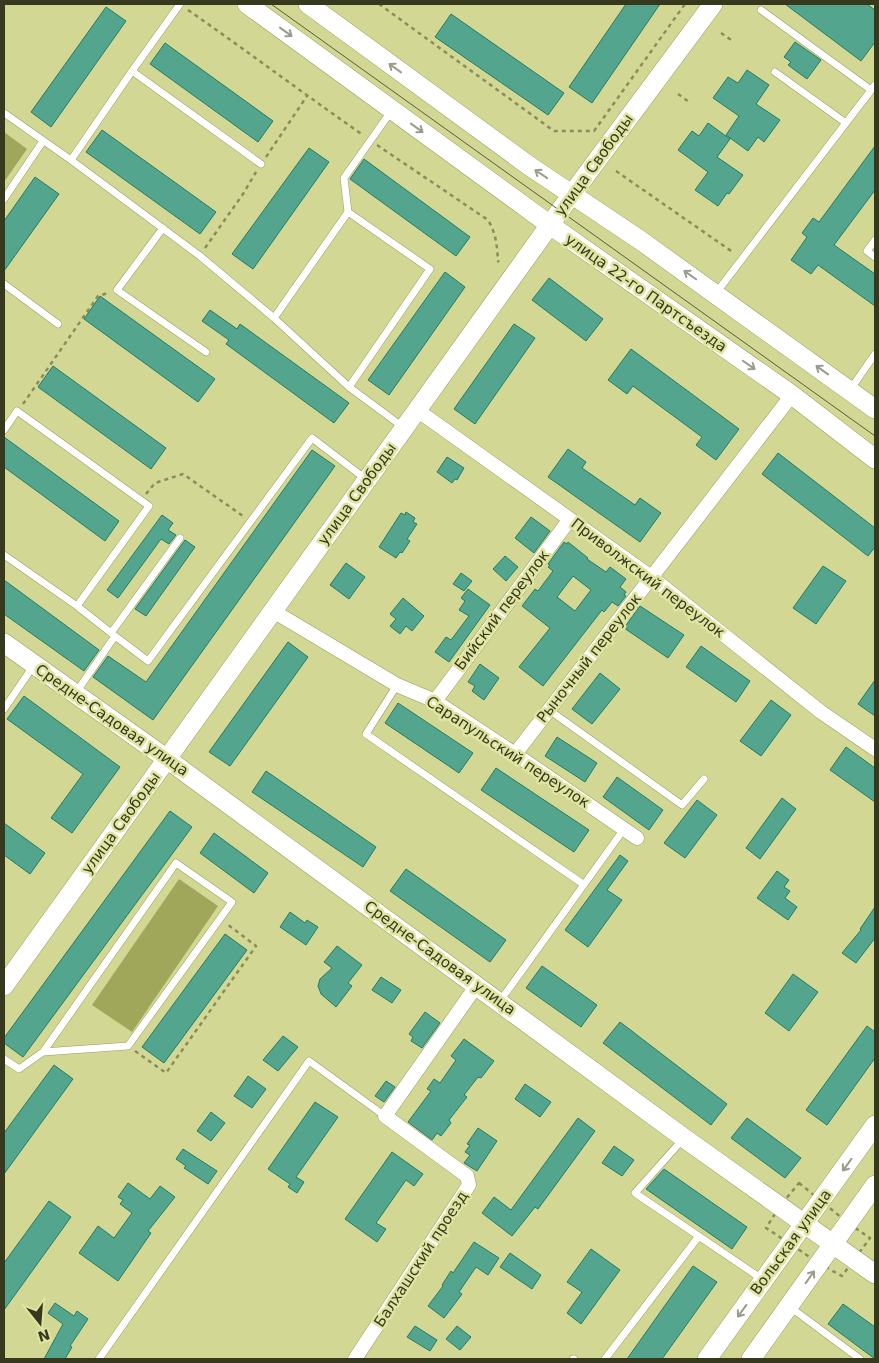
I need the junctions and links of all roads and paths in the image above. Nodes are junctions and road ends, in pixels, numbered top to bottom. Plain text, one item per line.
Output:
1 (180, 4) edge
2 (247, 4) edge
3 (308, 4) edge
4 (380, 4) edge
5 (684, 4) edge
6 (713, 4) edge
7 (761, 10) dead end
8 (721, 33) dead end
9 (734, 42) dead end
10 (132, 71) junction
11 (775, 72) dead end
12 (873, 88) edge
13 (678, 94) dead end
14 (307, 96) junction
15 (689, 102) dead end
16 (392, 110) junction
17 (4, 113) edge
18 (846, 123) junction
19 (371, 140) junction
20 (43, 141) junction
21 (71, 160) junction
22 (261, 164) junction
23 (616, 171) dead end
24 (572, 194) junction
25 (4, 199) edge
26 (348, 212) junction
27 (550, 225) junction
28 (162, 228) junction
29 (875, 240) edge
30 (200, 256) junction
31 (875, 257) edge
32 (742, 259) junction
33 (499, 262) dead end
34 (4, 284) edge
35 (117, 290) junction
36 (716, 294) junction
37 (274, 318) junction
38 (58, 324) dead end
39 (206, 352) dead end
40 (875, 354) edge
41 (349, 387) junction
42 (850, 390) junction
43 (792, 395) junction
44 (875, 409) edge
45 (418, 410) junction
46 (18, 411) junction
47 (405, 428) junction
48 (4, 430) edge
49 (875, 459) edge
50 (367, 480) junction
51 (141, 500) junction
52 (570, 519) junction
53 (251, 521) junction
54 (180, 538) dead end
55 (4, 555) edge
56 (651, 577) junction
57 (77, 606) junction
58 (273, 611) junction
59 (113, 635) junction
60 (4, 643) edge
61 (34, 665) junction
62 (397, 685) junction
63 (75, 694) junction
64 (435, 701) junction
65 (4, 708) edge
66 (549, 710) junction
67 (875, 748) edge
68 (516, 754) junction
69 (167, 759) junction
70 (704, 779) dead end
71 (624, 829) junction
72 (637, 838) dead end
73 (584, 884) junction
74 (220, 919) junction
75 (477, 985) junction
76 (4, 986) edge
77 (500, 1002) junction
78 (128, 1046) junction
79 (43, 1052) junction
80 (4, 1059) edge
81 (384, 1116) junction
82 (875, 1125) edge
83 (684, 1138) junction
84 (875, 1184) edge
85 (804, 1224) junction
86 (699, 1236) junction
87 (833, 1244) junction
88 (875, 1274) edge
89 (764, 1280) junction
90 (789, 1306) junction
91 (99, 1359) edge
92 (355, 1359) edge
93 (605, 1359) edge
94 (707, 1359) edge
95 (751, 1359) edge
96 (860, 1359) edge

1 - 10 lane
1 - 14 path
2 -> 16 main road, улица 22-го Партсъезда
24 -> 3 main road
4 - 5 path
6 - 24 main road, улица Свободы
7 - 12 lane
8 - 9 path
10 - 21 lane
10 - 22 lane
11 - 18 lane
12 - 18 lane
13 - 15 path
14 - 19 path
14 - 22 path
16 - 19 lane
16 -> 27 main road, улица 22-го Партсъезда
17 - 20 lane
18 - 32 lane
19 - 26 lane
19 - 33 path
20 - 21 lane
20 - 25 lane
21 - 28 lane
22 - 30 path
23 - 32 path
24 - 27 main road, улица Свободы
36 -> 24 main road
26 - 37 lane
26 - 41 lane
27 -> 43 main road, улица 22-го Партсъезда
27 - 45 main road, улица Свободы
28 - 30 lane
28 - 35 lane
29 - 31 lane
30 - 37 lane
32 - 36 lane
34 - 38 lane
35 - 39 lane
35 - 46 path
42 -> 36 main road
37 - 41 lane
40 - 42 lane
41 - 47 lane
42 - 44 main road
43 - 49 main road, улица 22-го Партсъезда
43 - 56 street, Рыночный переулок
45 - 47 main road, улица Свободы
45 - 52 street, Приволжский переулок
46 - 48 lane
46 - 51 lane
47 - 50 main road, улица Свободы
50 - 53 lane
50 - 58 main road, улица Свободы
51 - 53 path
51 - 57 lane
52 - 56 street, Приволжский переулок
52 - 64 street, Бийский переулок
53 - 59 lane
54 - 59 lane
55 - 57 lane
56 - 66 street, Рыночный переулок
56 - 67 street, Приволжский переулок
57 - 59 lane
58 - 62 street, Сарапульский переулок
58 - 69 main road, улица Свободы
59 - 63 lane
60 - 61 main road, Средне-Садовая улица
61 - 63 main road, Средне-Садовая улица
61 - 65 lane
62 - 64 street, Сарапульский переулок
62 - 73 lane
63 - 69 main road, Средне-Садовая улица
64 - 68 street, Сарапульский переулок
66 - 68 street, Рыночный переулок
66 - 70 lane
68 - 71 street, Сарапульский переулок
69 - 75 main road, Средне-Садовая улица
69 - 76 main road, улица Свободы
71 - 72 street, Сарапульский переулок
71 - 73 lane
73 - 77 lane
74 - 78 lane
74 - 78 path
74 - 79 lane
75 - 77 main road, Средне-Садовая улица
75 - 81 street
77 - 83 main road, Средне-Садовая улица
78 - 79 lane
79 - 80 lane
81 - 91 lane
81 - 92 street, Балхашский проезд
82 -> 85 main road, Вольская улица
83 - 85 main road, Средне-Садовая улица
83 - 86 lane
84 - 87 main road
85 - 87 main road, Средне-Садовая улица
85 - 89 main road, Вольская улица
86 - 89 lane
86 - 93 lane
87 - 88 main road, Средне-Садовая улица
90 -> 87 main road
89 -> 94 main road, Вольская улица
90 - 95 main road
90 - 96 lane

